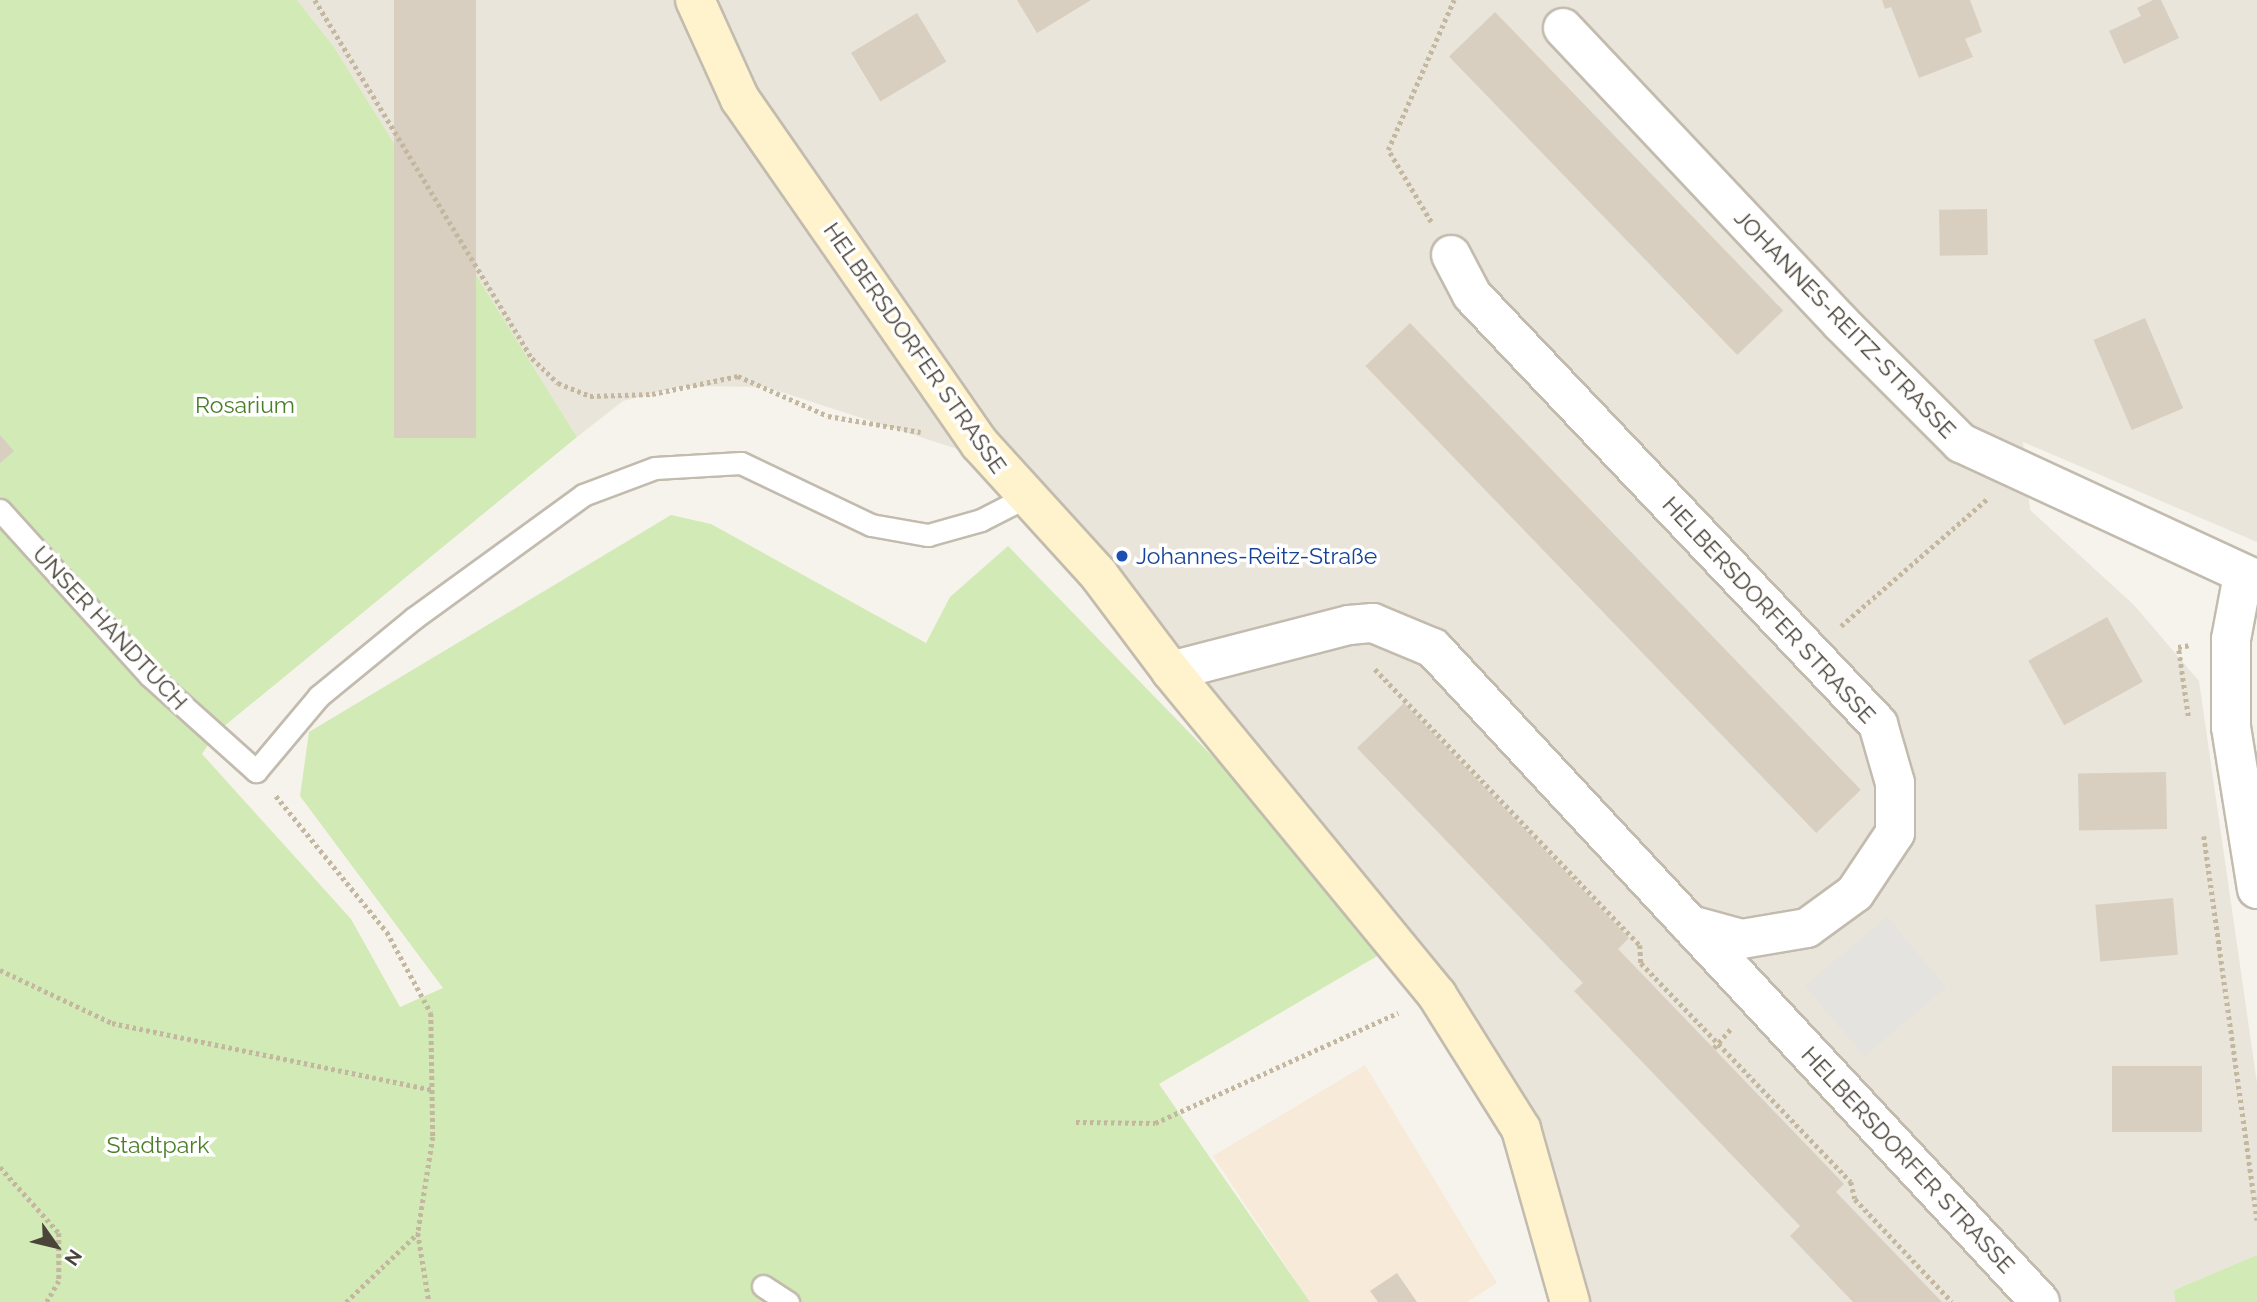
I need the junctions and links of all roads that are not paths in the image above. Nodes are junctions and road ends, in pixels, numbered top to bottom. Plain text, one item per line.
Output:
1 (695, 0) edge
2 (1563, 28) dead end
3 (1451, 256) road end
4 (1024, 498) junction
5 (0, 510) edge
6 (2250, 578) edge
7 (1171, 671) junction
8 (2257, 889) edge
9 (1690, 925) junction
10 (763, 1286) dead end
11 (789, 1302) edge
12 (1570, 1302) edge
13 (2040, 1302) edge

1 - 4 street, HELBERSDORFER STRASSE
2 - 6 street, JOHANNES-REITZ-STRASSE
3 - 9 street, HELBERSDORFER STRASSE
4 - 5 lane, UNSER HANDTUCH
4 - 7 street, HELBERSDORFER STRASSE
6 - 8 street
7 - 9 street, HELBERSDORFER STRASSE
7 - 12 street, HELBERSDORFER STRASSE
9 - 13 street, HELBERSDORFER STRASSE
10 - 11 lane

